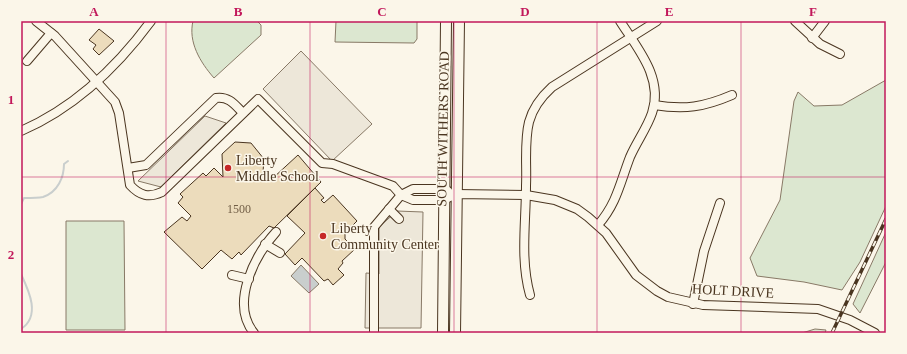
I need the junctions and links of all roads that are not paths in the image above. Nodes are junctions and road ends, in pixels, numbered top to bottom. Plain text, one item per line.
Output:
1 (36, 21) edge
2 (150, 21) edge
3 (446, 21) edge
4 (459, 21) edge
5 (620, 21) edge
6 (657, 21) edge
7 (795, 21) edge
8 (825, 21) edge
9 (51, 32) junction
10 (630, 38) junction
11 (812, 38) junction
12 (840, 54) dead end
13 (27, 61) dead end
14 (97, 81) junction
15 (732, 95) dead end
16 (654, 105) junction
17 (243, 113) junction
18 (21, 131) edge
19 (128, 168) junction
20 (445, 189) junction
21 (456, 194) junction
22 (401, 195) junction
23 (526, 195) junction
24 (444, 200) junction
25 (720, 203) dead end
26 (389, 209) junction
27 (399, 220) dead end
28 (598, 225) junction
29 (276, 232) dead end
30 (265, 244) junction
31 (280, 253) dead end
32 (232, 275) dead end
33 (249, 279) junction
34 (530, 295) dead end
35 (693, 304) junction
36 (254, 333) edge
37 (374, 333) edge
38 (443, 333) edge
39 (455, 333) edge
40 (875, 333) edge

1 - 9 street
2 - 14 street
3 - 20 main road, SOUTH WITHERS ROAD
4 - 21 main road, SOUTH WITHERS ROAD
5 - 10 street
6 - 10 street
7 - 11 street
8 - 11 street
9 - 13 street
9 - 14 street
10 - 16 street
10 - 23 street
11 - 12 street
14 - 18 street
14 - 19 street
15 - 16 street
16 - 28 street
17 - 19 street
17 - 19 street
17 - 22 street
20 - 21 street, HOLT DRIVE
20 - 22 street, HOLT DRIVE
20 - 24 main road, SOUTH WITHERS ROAD
21 - 23 street, HOLT DRIVE
21 - 24 street, HOLT DRIVE
21 - 39 main road, SOUTH WITHERS ROAD
22 - 24 street, HOLT DRIVE
22 - 26 street
23 - 28 street, HOLT DRIVE
23 - 34 street
24 - 38 main road, SOUTH WITHERS ROAD
25 - 35 street
26 - 27 street
26 - 37 street
28 - 35 street, HOLT DRIVE
29 - 30 street
30 - 31 street
30 - 33 street
32 - 33 street
33 - 36 street
35 - 40 street, HOLT DRIVE

